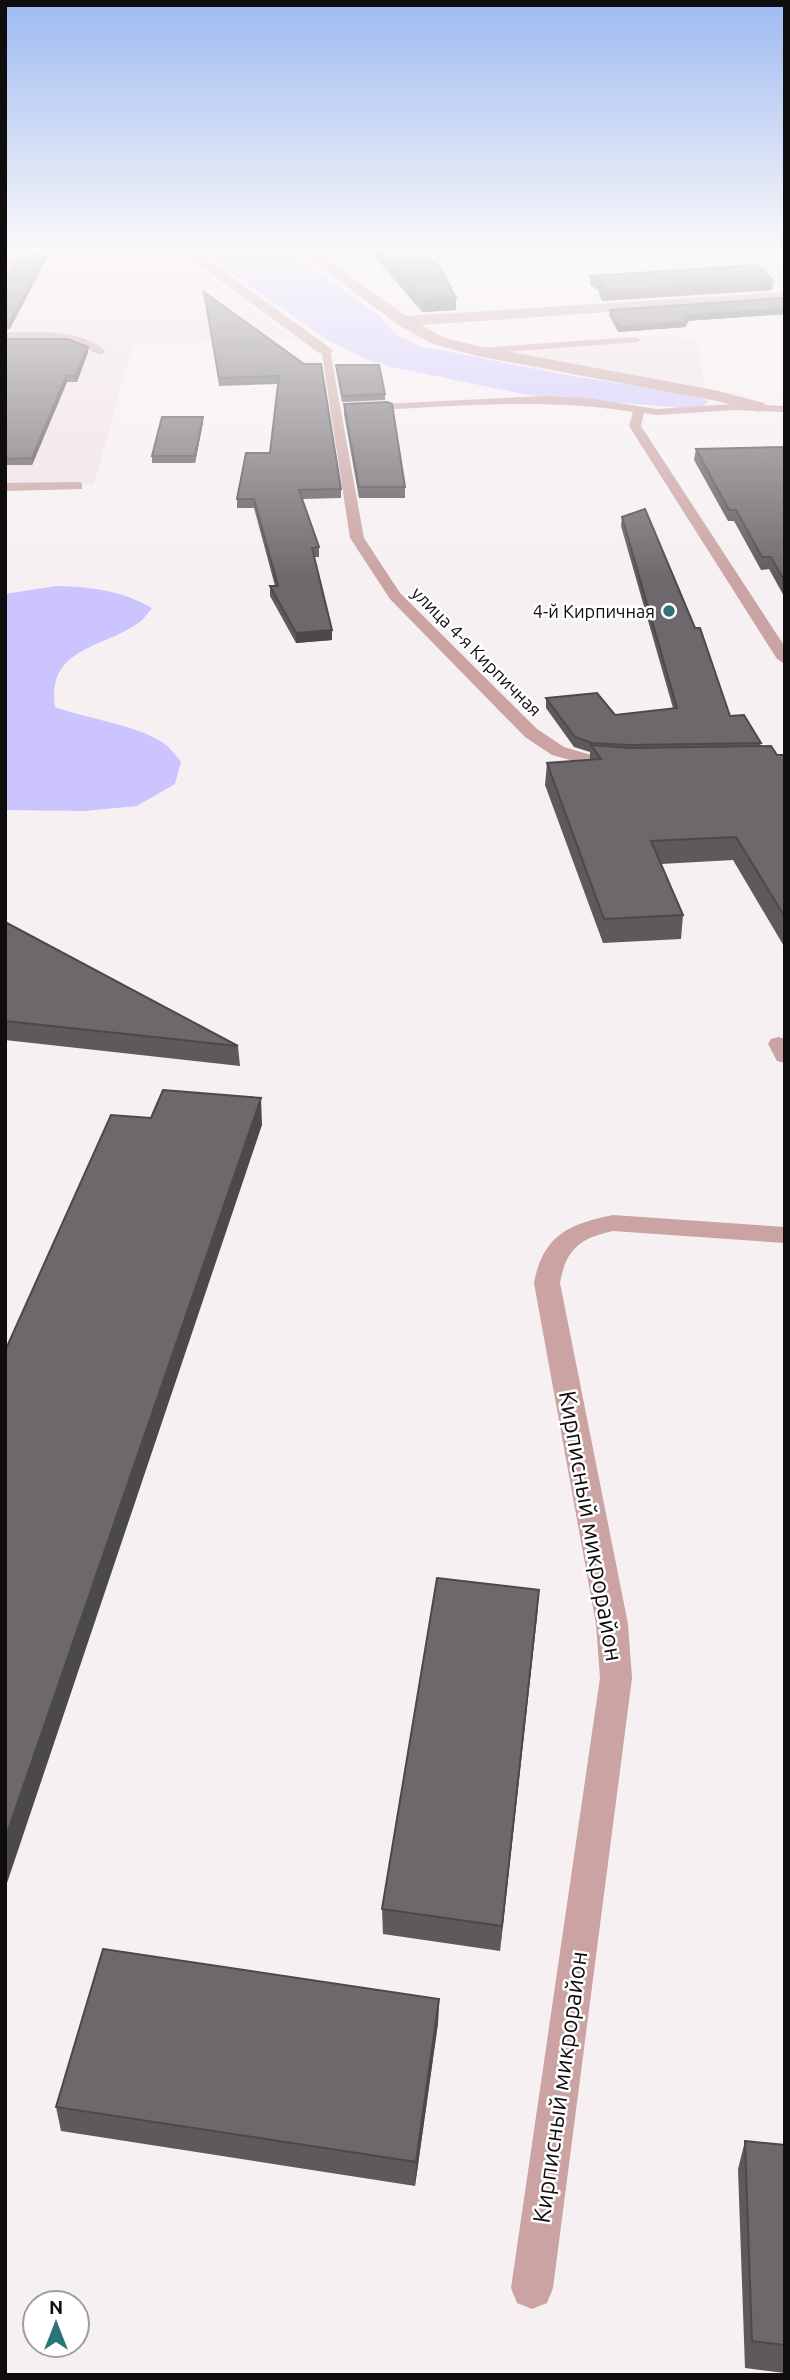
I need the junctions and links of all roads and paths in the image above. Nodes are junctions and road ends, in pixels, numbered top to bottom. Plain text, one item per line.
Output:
1 (326, 359) edge
2 (522, 359) edge
3 (758, 407) junction
4 (334, 409) junction
5 (785, 409) edge
6 (639, 410) junction
7 (78, 486) dead end
8 (5, 487) edge
9 (785, 659) edge
10 (642, 762) edge
11 (785, 1236) edge
12 (532, 2288) dead end

1 - 4 lane, улица 4-я Кирпичная
2 - 3 street
3 - 5 lane
3 - 6 lane
4 - 6 lane
4 - 10 lane, улица 4-я Кирпичная
6 - 9 lane
7 - 8 lane
11 - 12 lane, Кирписный микрорайон

